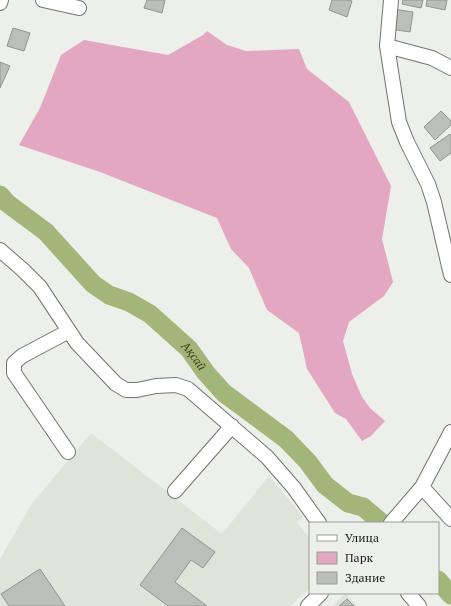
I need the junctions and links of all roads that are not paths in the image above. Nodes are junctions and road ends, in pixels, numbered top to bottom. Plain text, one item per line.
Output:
1 (1, 0) edge
2 (43, 0) edge
3 (391, 0) edge
4 (0, 3) edge
5 (79, 8) dead end
6 (387, 46) junction
7 (451, 68) edge
8 (0, 250) edge
9 (451, 275) edge
10 (69, 331) junction
11 (232, 426) junction
12 (451, 432) edge
13 (68, 452) dead end
14 (422, 487) junction
15 (175, 491) dead end
16 (451, 519) edge
17 (318, 522) edge
18 (392, 522) edge
19 (320, 594) edge
20 (409, 594) edge
21 (308, 606) edge
22 (419, 606) edge

1 - 4 street
2 - 5 street
3 - 6 street
6 - 7 street
6 - 9 street
8 - 10 street
10 - 11 street
10 - 13 street
11 - 15 street
11 - 17 street
12 - 14 street
14 - 16 street
14 - 18 street
19 - 21 street
20 - 22 street

